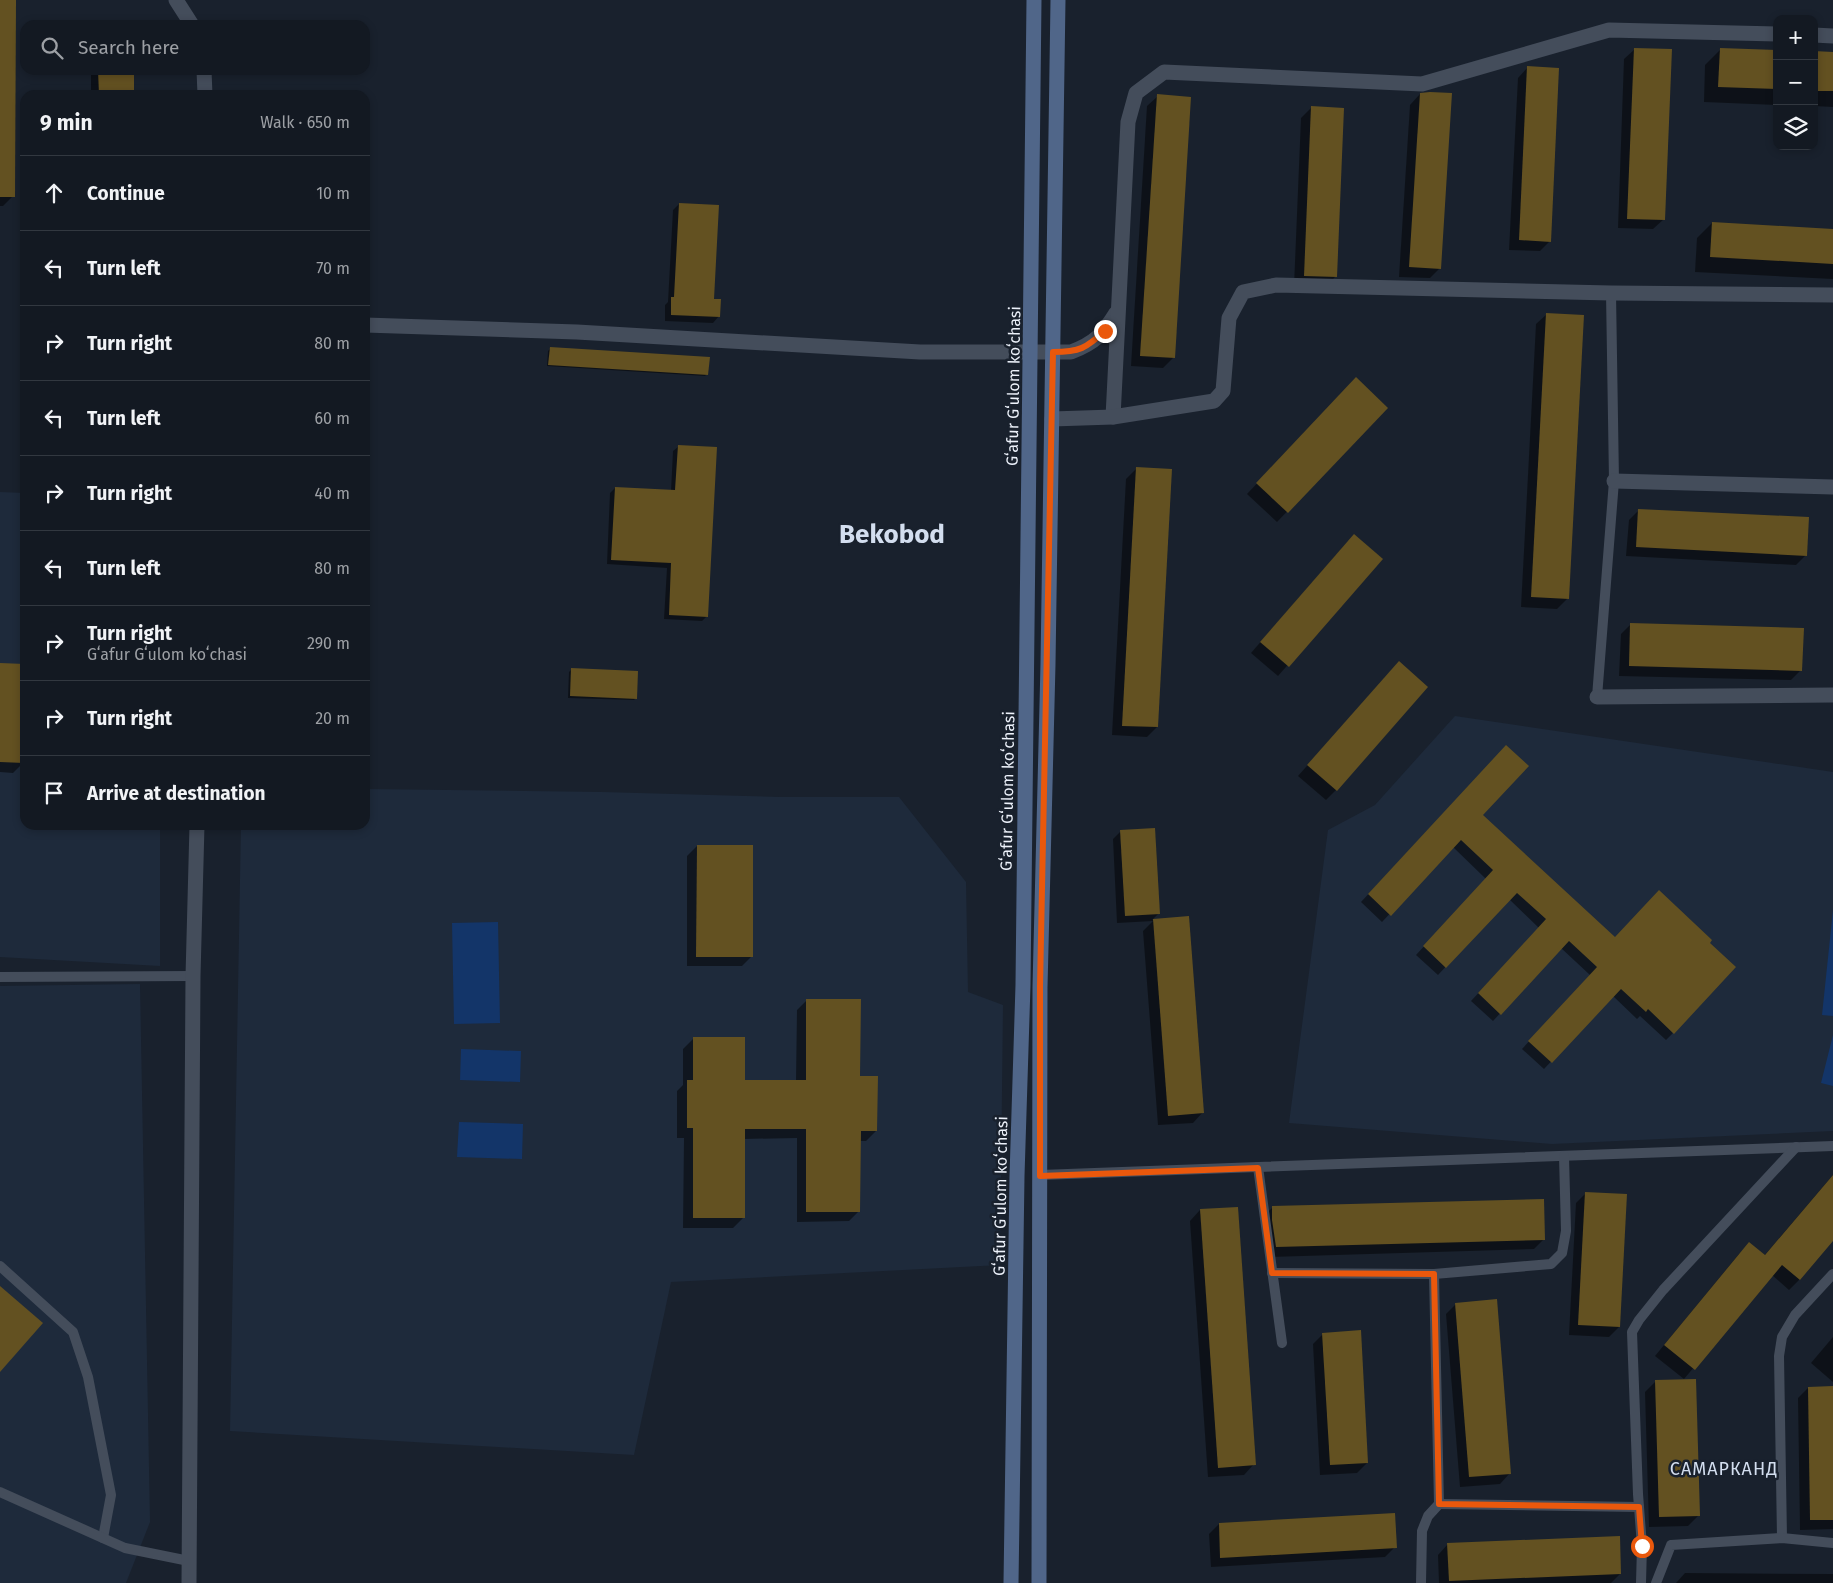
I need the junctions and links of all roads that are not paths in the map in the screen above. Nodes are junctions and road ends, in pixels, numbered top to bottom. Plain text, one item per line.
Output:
1 (176, 0) edge
2 (1034, 0) edge
3 (1058, 0) edge
4 (189, 20) edge
5 (1773, 34) edge
6 (1818, 35) edge
7 (1833, 36) edge
8 (204, 75) edge
9 (205, 90) edge
10 (1612, 293) junction
11 (1833, 295) edge
12 (1117, 311) junction
13 (370, 325) edge
14 (1031, 352) junction
15 (1053, 352) junction
16 (1113, 417) junction
17 (1052, 419) junction
18 (1614, 481) junction
19 (1833, 487) edge
20 (1833, 695) edge
21 (1597, 697) joint
22 (197, 830) edge
23 (192, 976) junction
24 (0, 977) edge
25 (1023, 985) junction
26 (1040, 986) junction
27 (1833, 1146) edge
28 (1796, 1147) junction
29 (1564, 1156) junction
30 (1258, 1168) junction
31 (1040, 1176) junction
32 (0, 1266) edge
33 (1272, 1273) junction
34 (1434, 1274) junction
35 (1833, 1274) edge
36 (1282, 1343) dead end
37 (0, 1492) edge
38 (1439, 1504) junction
39 (1639, 1507) junction
40 (103, 1538) junction
41 (1782, 1538) junction
42 (1833, 1543) edge
43 (189, 1562) junction
44 (189, 1583) edge
45 (1011, 1583) edge
46 (1039, 1583) edge
47 (1421, 1583) edge
48 (1641, 1583) edge
49 (1656, 1583) edge

1 - 4 street
2 - 14 main road, Gʻafur Gʻulom koʻchasi
3 - 15 main road
5 - 12 street
6 - 7 street
8 - 9 street
10 - 11 street
10 - 16 street
10 - 18 lane
12 - 15 street
12 - 16 street
13 - 14 street
14 - 15 street
14 - 25 main road, Gʻafur Gʻulom koʻchasi
15 - 17 main road
16 - 17 street
17 - 26 main road
18 - 19 street
18 - 21 lane
20 - 21 street
22 - 23 street
23 - 24 lane
23 - 43 street
25 - 26 main road
25 - 45 main road, Gʻafur Gʻulom koʻchasi
26 - 31 main road
27 - 28 lane
28 - 29 lane
28 - 39 lane
29 - 30 lane
29 - 34 lane
30 - 31 lane
30 - 33 lane
31 - 46 main road
32 - 40 lane
33 - 34 lane
33 - 36 lane
34 - 38 lane
35 - 41 lane
37 - 40 lane
38 - 39 lane
38 - 47 lane
39 - 48 lane
40 - 43 lane
41 - 42 lane
41 - 49 lane
43 - 44 street

